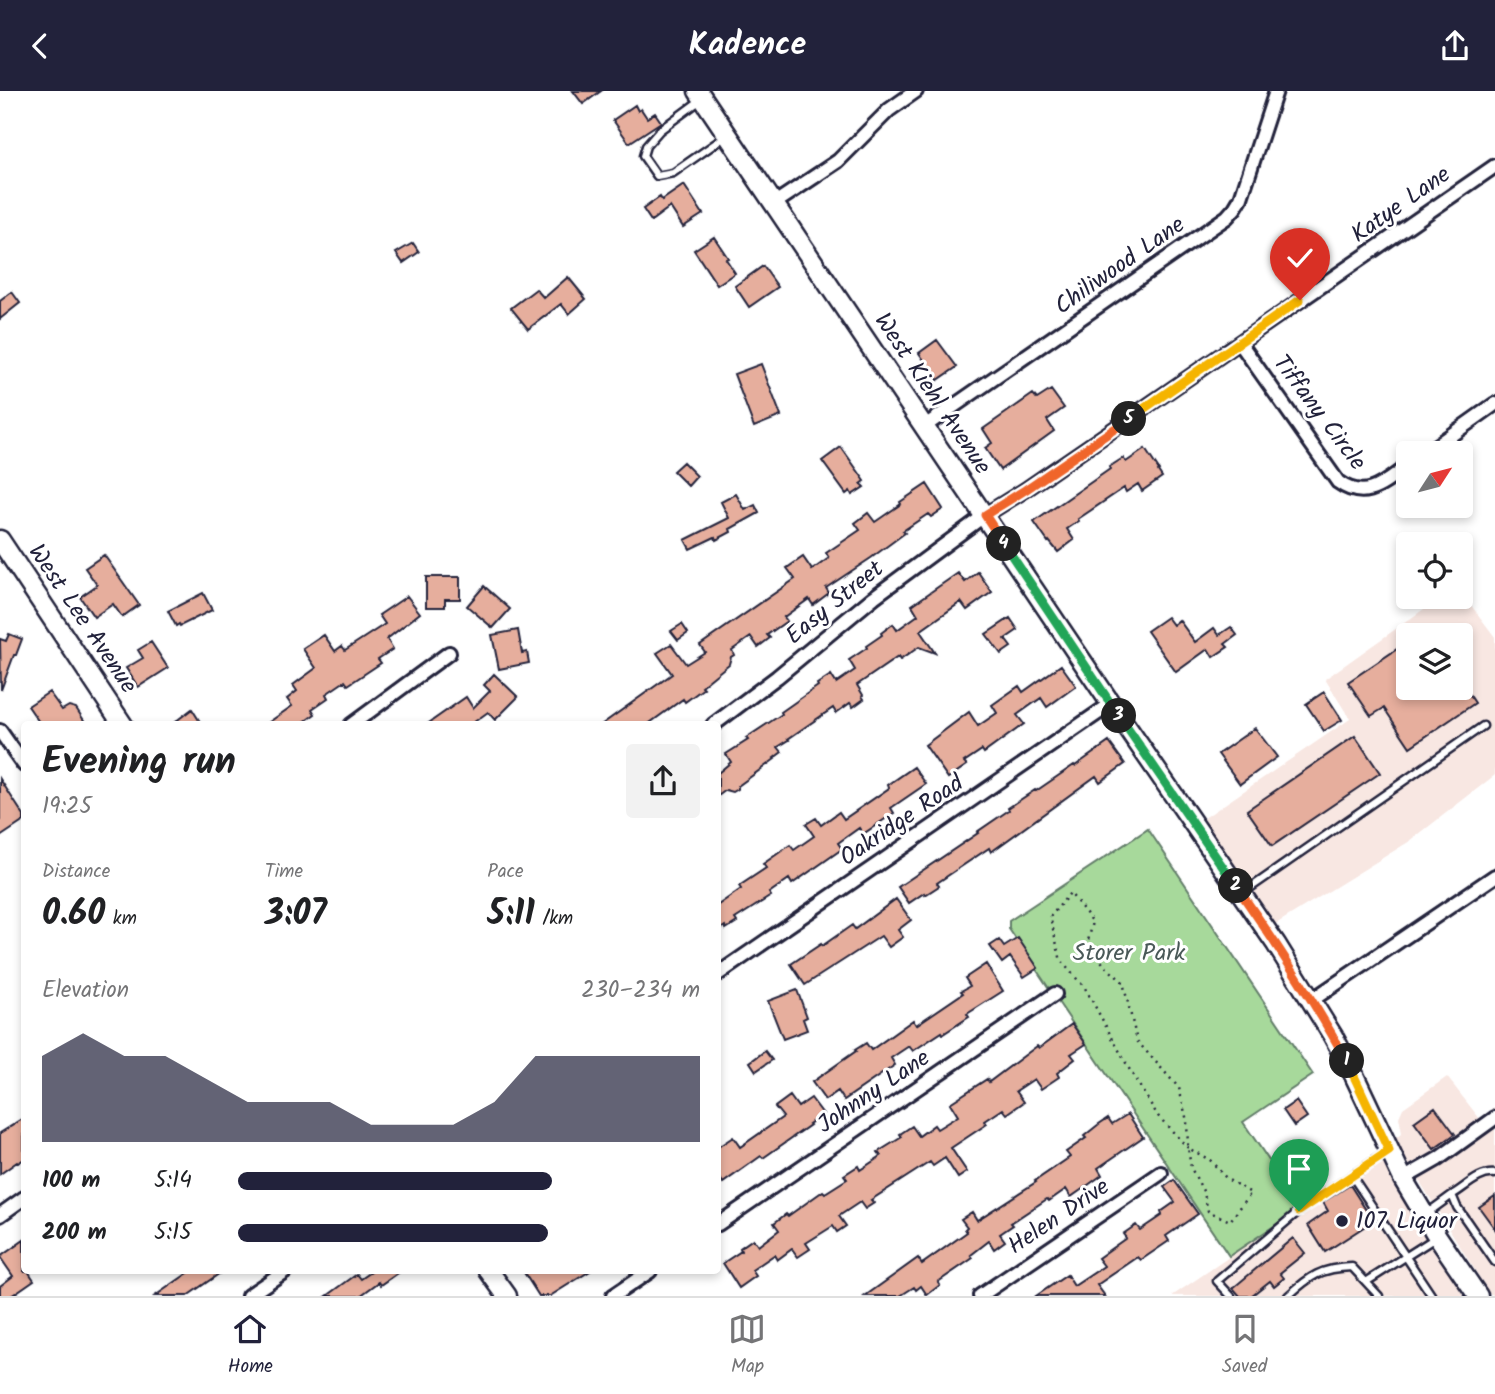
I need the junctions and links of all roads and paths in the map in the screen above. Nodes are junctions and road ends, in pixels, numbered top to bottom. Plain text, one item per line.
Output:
1 (915, 91) edge
2 (1276, 91) edge
3 (701, 95) edge
4 (729, 135) junction
5 (1495, 166) edge
6 (775, 203) junction
7 (1240, 343) junction
8 (1495, 404) edge
9 (925, 426) junction
10 (1443, 441) edge
11 (1396, 473) edge
12 (985, 515) junction
13 (0, 540) edge
14 (449, 653) dead end
15 (1111, 704) junction
16 (120, 721) edge
17 (356, 721) edge
18 (718, 721) edge
19 (1483, 726) dead end
20 (0, 731) edge
21 (21, 761) edge
22 (1495, 876) edge
23 (1242, 894) junction
24 (721, 972) edge
25 (1055, 994) dead end
26 (1312, 1000) junction
27 (1495, 1118) edge
28 (1188, 1148) junction
29 (1389, 1151) junction
30 (1161, 1173) dead end
31 (1495, 1174) edge
32 (1352, 1176) junction
33 (1403, 1178) junction
34 (1452, 1195) junction
35 (21, 1200) edge
36 (0, 1215) edge
37 (1425, 1215) junction
38 (721, 1222) edge
39 (1437, 1236) junction
40 (1404, 1257) junction
41 (1495, 1262) edge
42 (281, 1274) edge
43 (491, 1274) edge
44 (646, 1274) edge
45 (1366, 1282) junction
46 (248, 1296) edge
47 (506, 1296) edge
48 (613, 1296) edge
49 (980, 1296) edge
50 (1231, 1296) edge
51 (1288, 1296) edge
52 (1379, 1296) edge
53 (1432, 1296) edge
54 (1478, 1296) edge

1 - 6 street
2 - 9 street, Chiliwood Lane
3 - 4 street, West Kiehl Avenue
3 - 4 lane
4 - 6 street, West Kiehl Avenue
5 - 7 street, Katye Lane
6 - 9 street, West Kiehl Avenue
7 - 11 street, Tiffany Circle
7 - 12 street, Katye Lane
8 - 10 street
9 - 12 street, West Kiehl Avenue
12 - 15 street, West Kiehl Avenue
12 - 18 street, Easy Street
13 - 16 street, West Lee Avenue
14 - 17 street
15 - 23 street, West Kiehl Avenue
15 - 24 street, Oakridge Road
19 - 23 lane
20 - 21 street
22 - 26 street
23 - 26 street, West Kiehl Avenue
25 - 38 street, Johnny Lane
26 - 29 street, West Kiehl Avenue
27 - 33 street
28 - 28 path
28 - 28 path
29 - 32 lane
29 - 33 street, West Kiehl Avenue
30 - 49 street, Helen Drive
31 - 34 lane
32 - 40 lane
32 - 50 lane
33 - 37 street, West Kiehl Avenue
34 - 37 lane
34 - 41 lane
35 - 36 street
37 - 39 street, West Kiehl Avenue
39 - 40 lane
39 - 54 street, West Kiehl Avenue
40 - 45 lane
40 - 53 lane
42 - 46 street
43 - 47 street
44 - 48 street
45 - 51 lane
45 - 52 lane

